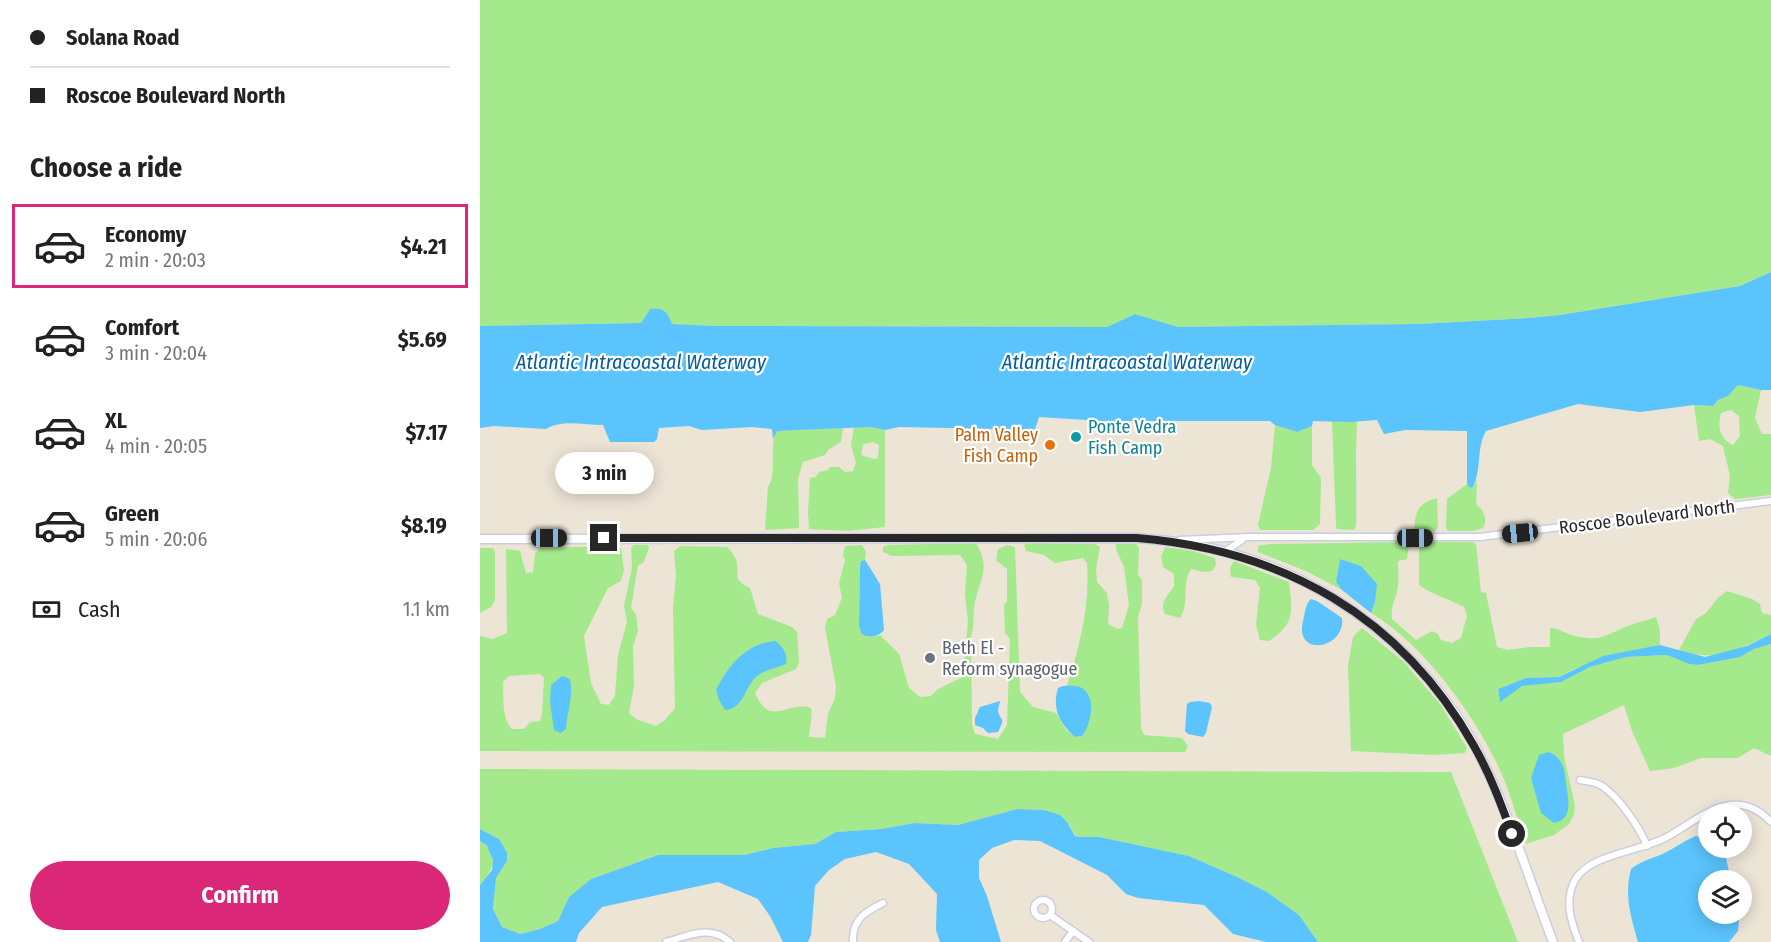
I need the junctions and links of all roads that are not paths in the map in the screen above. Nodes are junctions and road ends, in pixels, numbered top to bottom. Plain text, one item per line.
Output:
1 (1771, 501) edge
2 (1250, 537) junction
3 (480, 539) edge
4 (1164, 540) junction
5 (1226, 551) junction
6 (1580, 780) dead end
7 (1771, 822) edge
8 (1647, 846) junction
9 (884, 903) dead end
10 (1050, 915) dead end
11 (1073, 931) junction
12 (666, 942) edge
13 (730, 942) edge
14 (853, 942) edge
15 (1065, 942) edge
16 (1089, 942) edge
17 (1553, 942) edge
18 (1579, 942) edge

1 - 2 street, Roscoe Boulevard North
2 - 4 street, Roscoe Boulevard North
2 - 5 street
3 - 4 street, Roscoe Boulevard North
4 - 5 street
5 - 17 street
6 - 8 street
7 - 8 street
8 - 18 street
9 - 14 street
10 - 11 street
11 - 15 street
11 - 16 street
12 - 13 street

